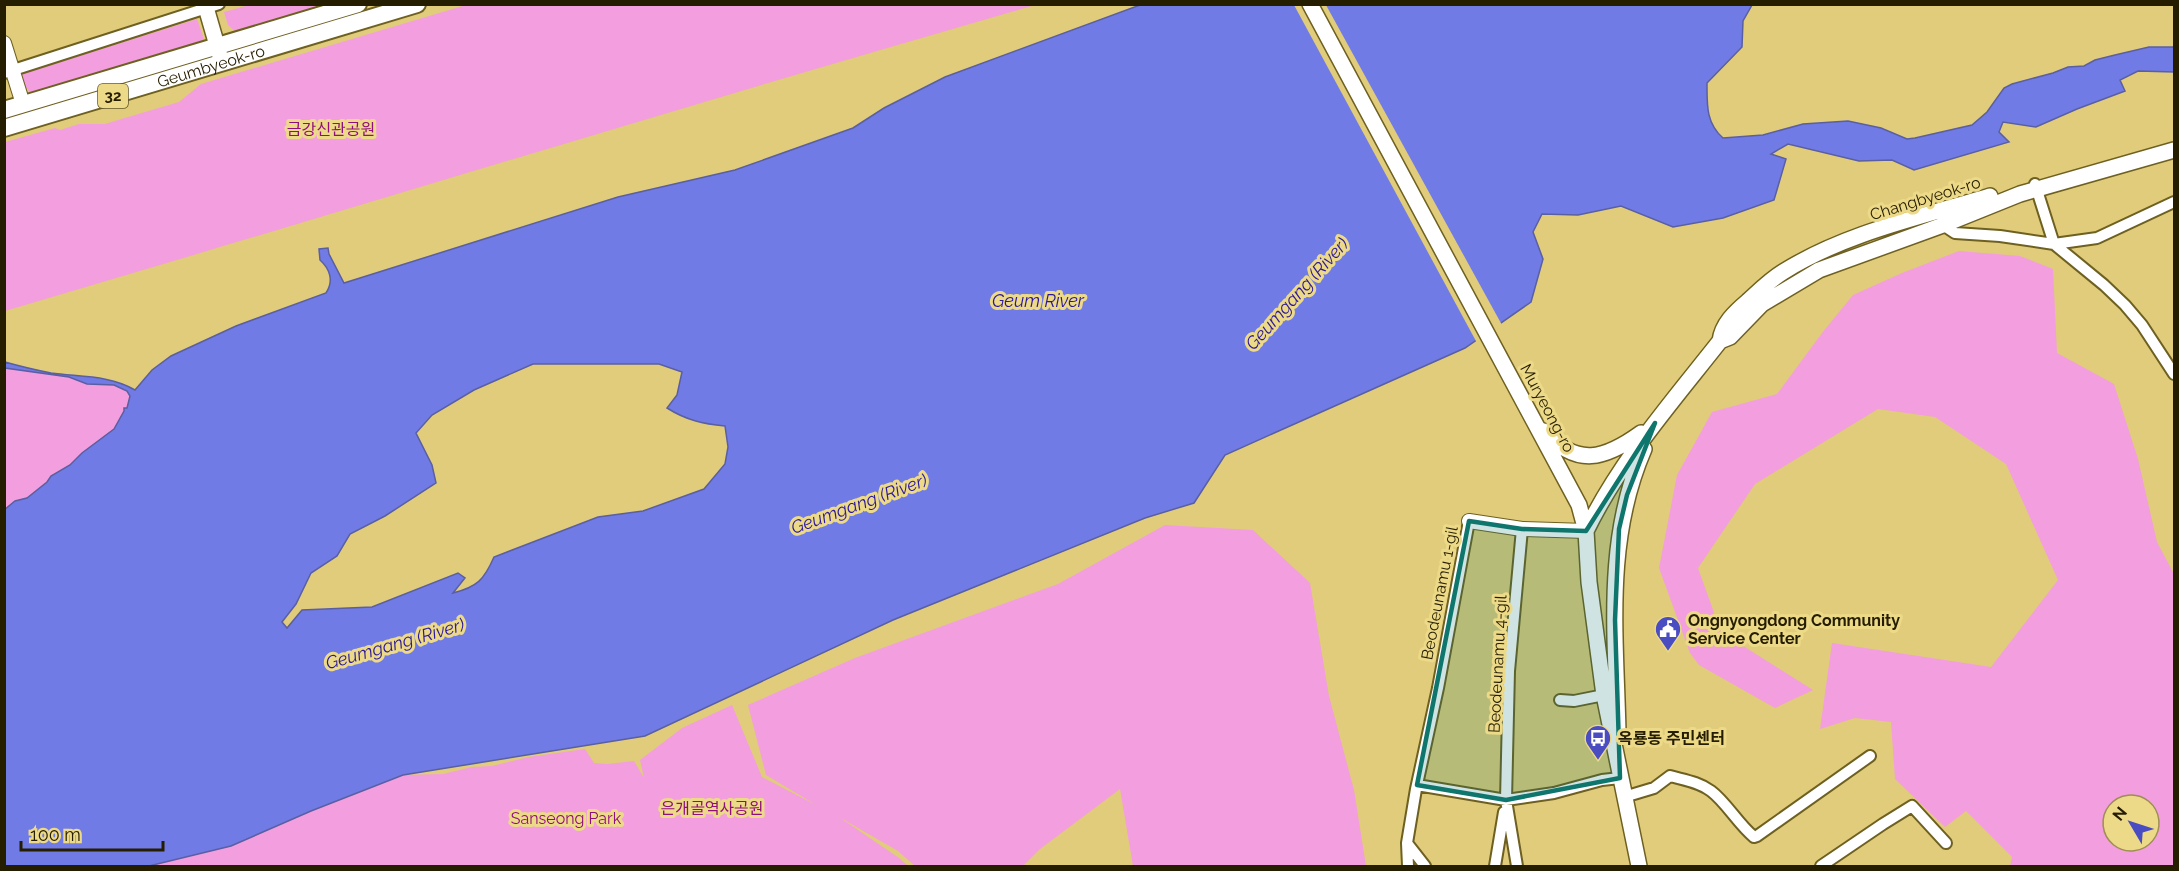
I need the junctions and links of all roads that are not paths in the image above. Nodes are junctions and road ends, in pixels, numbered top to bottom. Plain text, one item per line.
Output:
1 (358, 4) edge
2 (417, 4) edge
3 (1310, 4) edge
4 (210, 6) edge
5 (4, 43) edge
6 (217, 47) junction
7 (222, 64) junction
8 (8, 72) edge
9 (23, 104) junction
10 (4, 110) edge
11 (4, 128) edge
12 (2175, 144) edge
13 (2175, 150) edge
14 (2036, 186) junction
15 (2175, 202) edge
16 (1942, 225) junction
17 (2054, 244) junction
18 (1720, 341) junction
19 (2175, 374) edge
20 (1532, 417) junction
21 (1655, 423) junction
22 (1469, 521) joint
23 (1522, 529) junction
24 (1586, 531) junction
25 (1604, 695) junction
26 (1560, 700) dead end
27 (1870, 756) dead end
28 (1620, 778) junction
29 (1417, 785) junction
30 (1624, 797) junction
31 (1506, 800) junction
32 (1407, 843) junction
33 (1946, 843) dead end
34 (1408, 867) edge
35 (1425, 867) edge
36 (1495, 867) edge
37 (1517, 867) edge
38 (1639, 867) edge
39 (1821, 867) edge

1 - 6 main road, Geumbyeok-ro / 32
2 - 7 main road, Geumbyeok-ro / 32
3 - 20 main road, Muryeong-ro
4 - 6 main road
4 - 8 street
5 - 8 street
6 - 7 main road
6 - 9 main road, Geumbyeok-ro / 32
7 - 11 main road, Geumbyeok-ro / 32
8 - 9 street
9 - 10 main road, Geumbyeok-ro / 32
12 - 14 main road, Changbyeok-ro
13 - 14 main road, Changbyeok-ro
14 - 16 main road, Changbyeok-ro
14 - 17 street
14 - 18 main road, Changbyeok-ro
15 - 17 street
16 - 17 street
16 - 18 main road, Changbyeok-ro
17 - 19 street
18 - 21 main road, Changbyeok-ro
20 - 21 main road
20 - 24 main road, Muryeong-ro
21 - 24 main road, Changbyeok-ro
21 - 28 main road
22 - 23 street, Beodeunamu 1-gil
22 - 29 street, Beodeunamu 1-gil
23 - 24 street, Beodeunamu 1-gil
23 - 31 street, Beodeunamu 4-gil
24 - 25 main road, Muryeong-ro
25 - 26 street
25 - 28 main road, Muryeong-ro
27 - 30 street
28 - 30 main road, Muryeong-ro
28 - 31 street
29 - 31 street
29 - 32 street, Beodeunamu 1-gil
30 - 38 main road, Muryeong-ro
31 - 36 street
31 - 37 street, Beodeunamu 4-gil
32 - 34 street, Beodeunamu 1-gil
32 - 35 street
33 - 39 street

